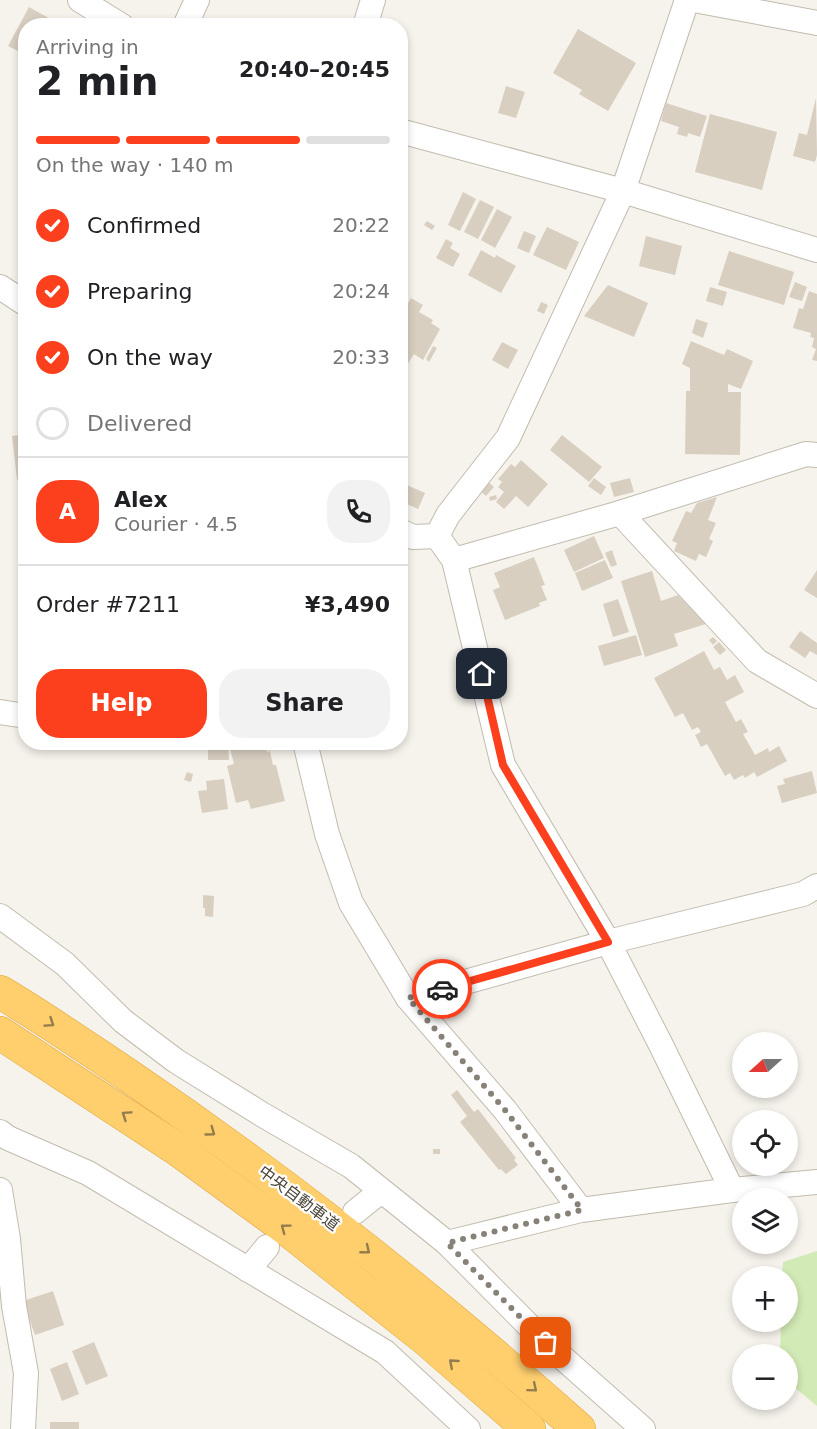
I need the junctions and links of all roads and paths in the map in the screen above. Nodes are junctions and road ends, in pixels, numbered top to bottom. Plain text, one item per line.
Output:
1 (80, 0) edge
2 (197, 0) edge
3 (373, 0) edge
4 (687, 0) edge
5 (694, 0) edge
6 (109, 18) edge
7 (189, 18) edge
8 (367, 18) edge
9 (817, 23) edge
10 (408, 134) edge
11 (623, 191) junction
12 (817, 250) edge
13 (0, 286) edge
14 (18, 298) edge
15 (817, 455) edge
16 (620, 513) junction
17 (408, 535) edge
18 (437, 536) junction
19 (454, 560) junction
20 (817, 696) edge
21 (0, 712) edge
22 (18, 715) edge
23 (307, 750) edge
24 (817, 886) edge
25 (0, 916) edge
26 (608, 942) junction
27 (0, 992) edge
28 (408, 998) junction
29 (0, 1033) edge
30 (3, 1142) edge
31 (817, 1182) edge
32 (753, 1188) edge
33 (0, 1190) edge
34 (732, 1190) joint
35 (381, 1191) junction
36 (582, 1210) junction
37 (355, 1212) dead end
38 (447, 1243) junction
39 (267, 1247) dead end
40 (248, 1270) junction
41 (23, 1429) edge
42 (468, 1429) edge
43 (529, 1429) edge
44 (579, 1429) edge
45 (643, 1429) edge

1 - 6 street
2 - 7 street
3 - 8 street
4 - 11 street
5 - 9 street
10 - 11 street
11 - 12 street
11 - 18 street
13 - 14 street
15 - 16 street
16 - 19 street
16 - 20 street
17 - 18 street
18 - 19 street
19 - 26 street
21 - 22 street
23 - 28 street
24 - 26 street
25 - 35 street
26 - 28 street
26 - 34 street
27 -> 44 highway, 中央自動車道
28 - 36 street
43 -> 29 highway, 中央自動車道
30 - 40 street
31 - 32 street
33 - 41 street
34 - 36 street
35 - 37 street
35 - 38 street
36 - 38 street
38 - 45 street
39 - 40 street
40 - 42 street

